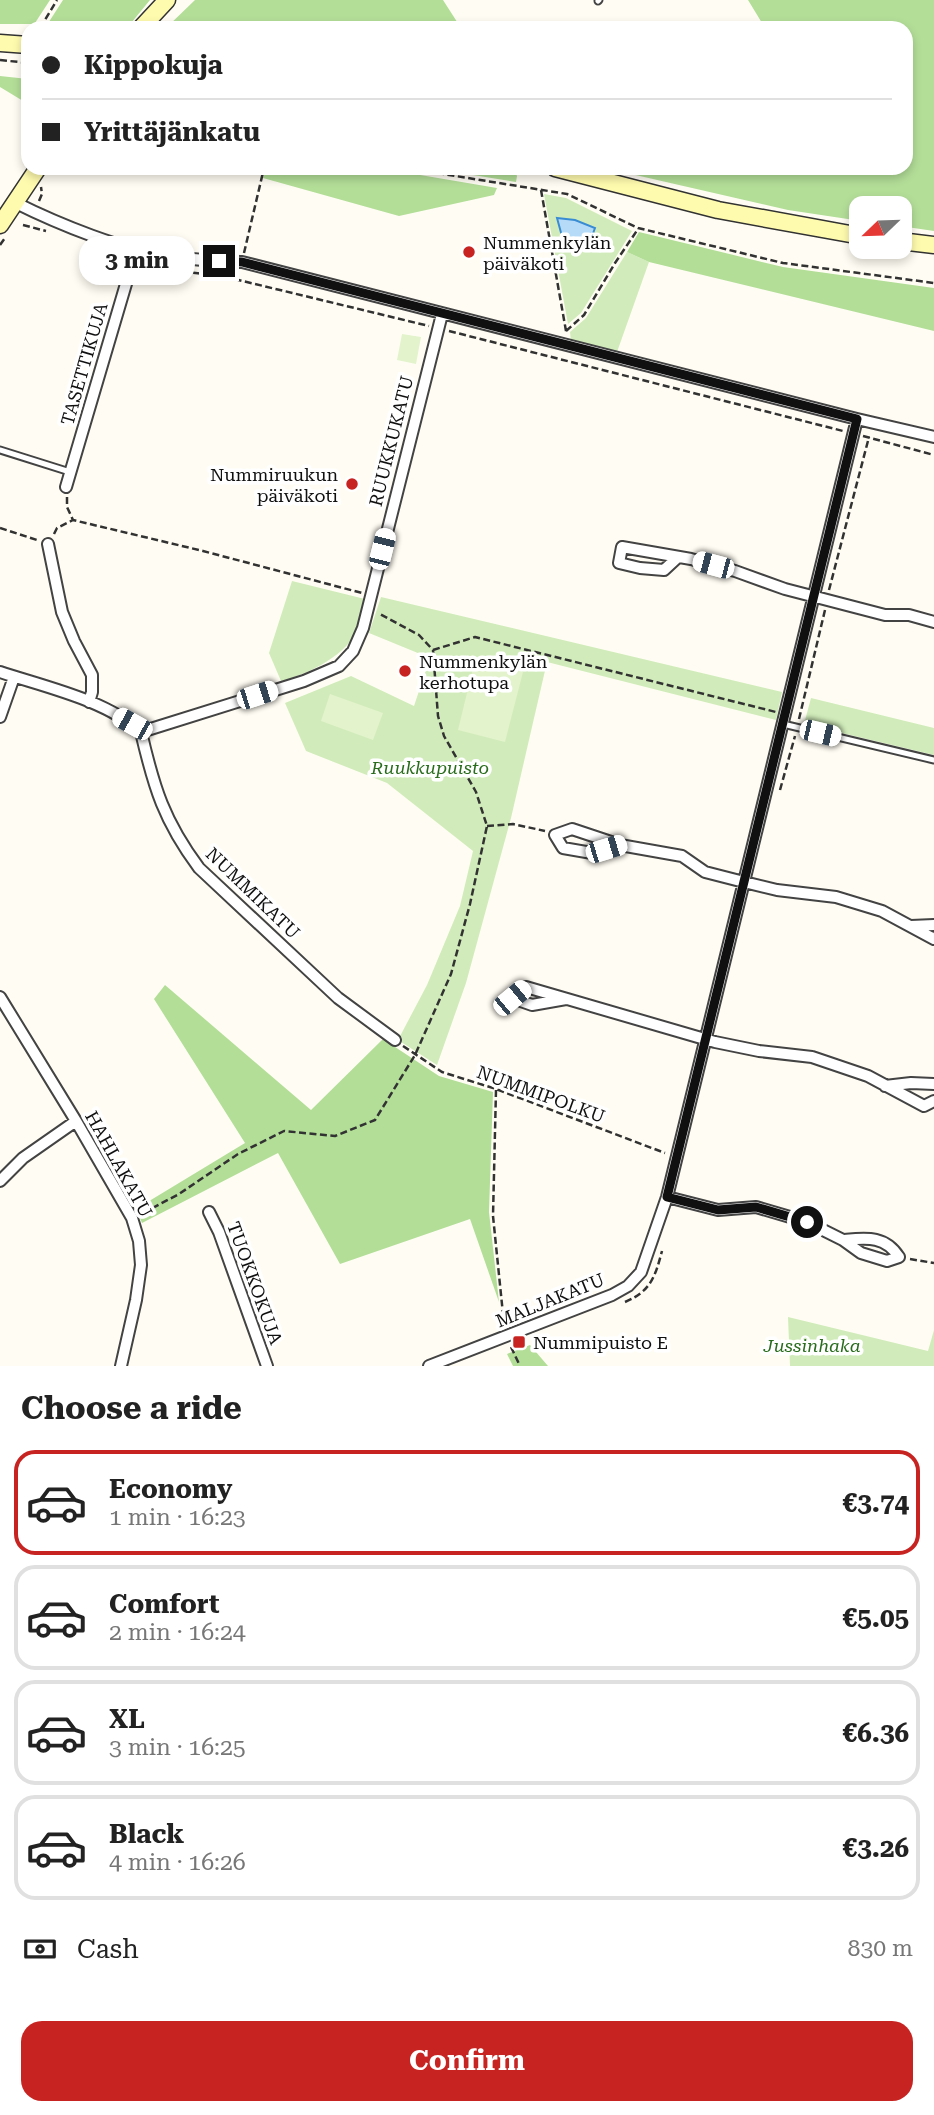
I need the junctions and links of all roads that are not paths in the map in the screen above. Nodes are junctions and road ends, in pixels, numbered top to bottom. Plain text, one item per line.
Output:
1 (167, 0) edge
2 (148, 21) edge
3 (0, 43) edge
4 (21, 44) edge
5 (33, 175) edge
6 (582, 175) edge
7 (15, 202) junction
8 (0, 225) edge
9 (849, 234) edge
10 (912, 242) edge
11 (934, 245) edge
12 (136, 250) junction
13 (442, 314) junction
14 (857, 419) junction
15 (934, 437) edge
16 (0, 450) edge
17 (71, 471) junction
18 (66, 487) road end
19 (48, 544) road end
20 (678, 557) junction
21 (814, 596) junction
22 (934, 622) edge
23 (0, 672) edge
24 (14, 677) junction
25 (89, 702) junction
26 (0, 717) edge
27 (784, 719) junction
28 (141, 732) junction
29 (934, 760) edge
30 (620, 845) junction
31 (744, 882) junction
32 (934, 925) edge
33 (911, 926) junction
34 (934, 939) edge
35 (0, 997) edge
36 (566, 999) dead end
37 (706, 1039) junction
38 (395, 1040) road end
39 (934, 1084) edge
40 (885, 1086) junction
41 (934, 1101) edge
42 (76, 1121) junction
43 (0, 1181) edge
44 (667, 1197) junction
45 (209, 1212) dead end
46 (843, 1240) junction
47 (436, 1365) edge
48 (121, 1366) edge
49 (267, 1366) edge

1 - 2 street
3 - 4 street
5 - 7 street
6 - 9 street
7 - 8 street
7 - 12 street
10 - 11 street
12 - 13 street
12 - 17 street, TASETTIKUJA
13 - 14 street
13 - 28 street, RUUKKUKATU
14 - 15 street
14 - 21 street, MALJAKATU
16 - 17 lane
17 - 18 street, TASETTIKUJA
19 - 25 street
20 - 20 street
20 - 21 street
21 - 22 street
21 - 27 street, MALJAKATU
23 - 24 street
24 - 25 street
24 - 26 street
25 - 28 street
27 - 29 lane
27 - 31 street, MALJAKATU
28 - 38 street, NUMMIKATU
30 - 30 street
30 - 31 street
31 - 33 street
31 - 37 street, MALJAKATU
32 - 33 street
33 - 34 street
35 - 42 street, HAHLAKATU
36 - 37 street
37 - 40 street
37 - 44 street, MALJAKATU
39 - 40 street
40 - 41 street
42 - 43 street
42 - 48 street, HAHLAKATU
44 - 46 street
44 - 47 street, MALJAKATU
45 - 49 street, TUOKKOKUJA
46 - 46 street

